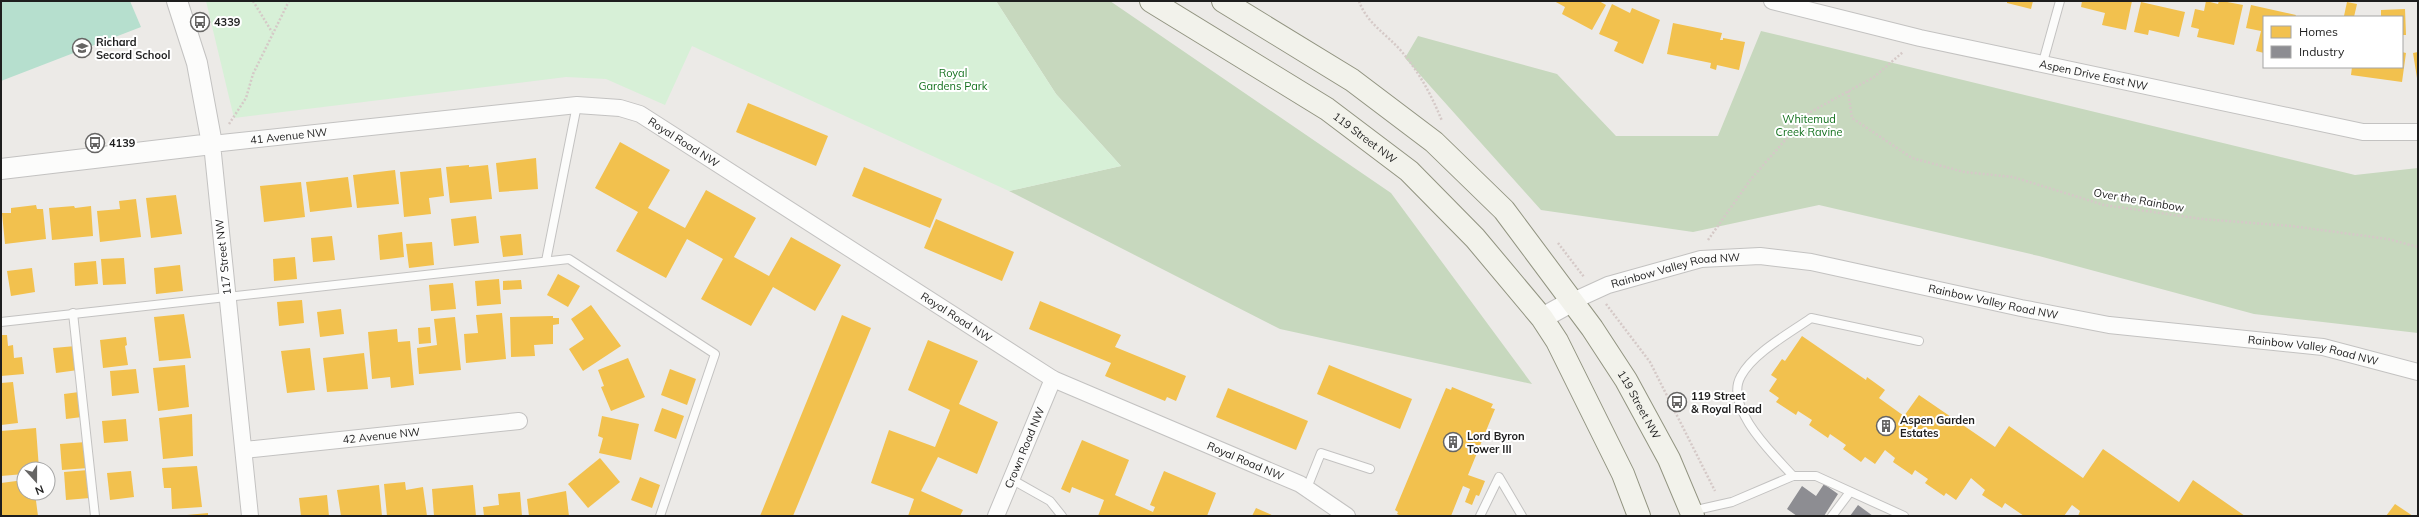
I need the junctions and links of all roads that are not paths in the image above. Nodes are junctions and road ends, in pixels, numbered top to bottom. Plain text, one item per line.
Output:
1 (177, 1) edge
2 (1151, 1) edge
3 (1223, 1) edge
4 (1772, 1) edge
5 (2060, 1) edge
6 (2043, 62) junction
7 (577, 105) junction
8 (2418, 132) edge
9 (212, 144) junction
10 (1, 169) edge
11 (546, 261) junction
12 (227, 296) junction
13 (1573, 301) junction
14 (73, 313) junction
15 (1542, 318) junction
16 (1, 322) edge
17 (1919, 341) dead end
18 (2418, 372) edge
19 (1053, 379) junction
20 (519, 421) dead end
21 (244, 450) junction
22 (1370, 469) dead end
23 (1793, 476) junction
24 (1011, 480) junction
25 (1307, 488) junction
26 (1850, 492) junction
27 (1688, 514) edge
28 (95, 516) edge
29 (250, 516) edge
30 (660, 516) edge
31 (996, 516) edge
32 (1062, 516) edge
33 (1347, 516) edge
34 (1480, 516) edge
35 (1522, 516) edge
36 (1639, 516) edge
37 (1832, 516) edge
38 (1902, 516) edge

1 - 9 street, 117 Street NW
2 - 15 main road, 119 Street NW
3 - 13 main road, 119 Street NW
4 - 6 street, Aspen Drive East NW
5 - 6 lane
6 - 8 street, Aspen Drive East NW
7 - 9 street, 41 Avenue NW
7 - 11 lane
7 - 19 street, Royal Road NW
9 - 10 street, 41 Avenue NW
9 - 12 street, 117 Street NW
11 - 12 lane
11 - 30 lane
12 - 14 lane
12 - 21 street, 117 Street NW
13 - 15 street
13 - 18 street, Rainbow Valley Road NW
13 - 27 main road, 119 Street NW
14 - 16 lane
14 - 28 lane
15 - 36 main road, 119 Street NW
17 - 23 lane
19 - 24 street, Crown Road NW
19 - 25 street, Royal Road NW
20 - 21 street, 42 Avenue NW
21 - 29 street, 117 Street NW
22 - 25 lane
23 - 26 lane
23 - 27 lane
24 - 31 street, Crown Road NW
24 - 32 lane
25 - 33 street, Royal Road NW
26 - 37 lane
26 - 38 lane
34 - 35 lane

